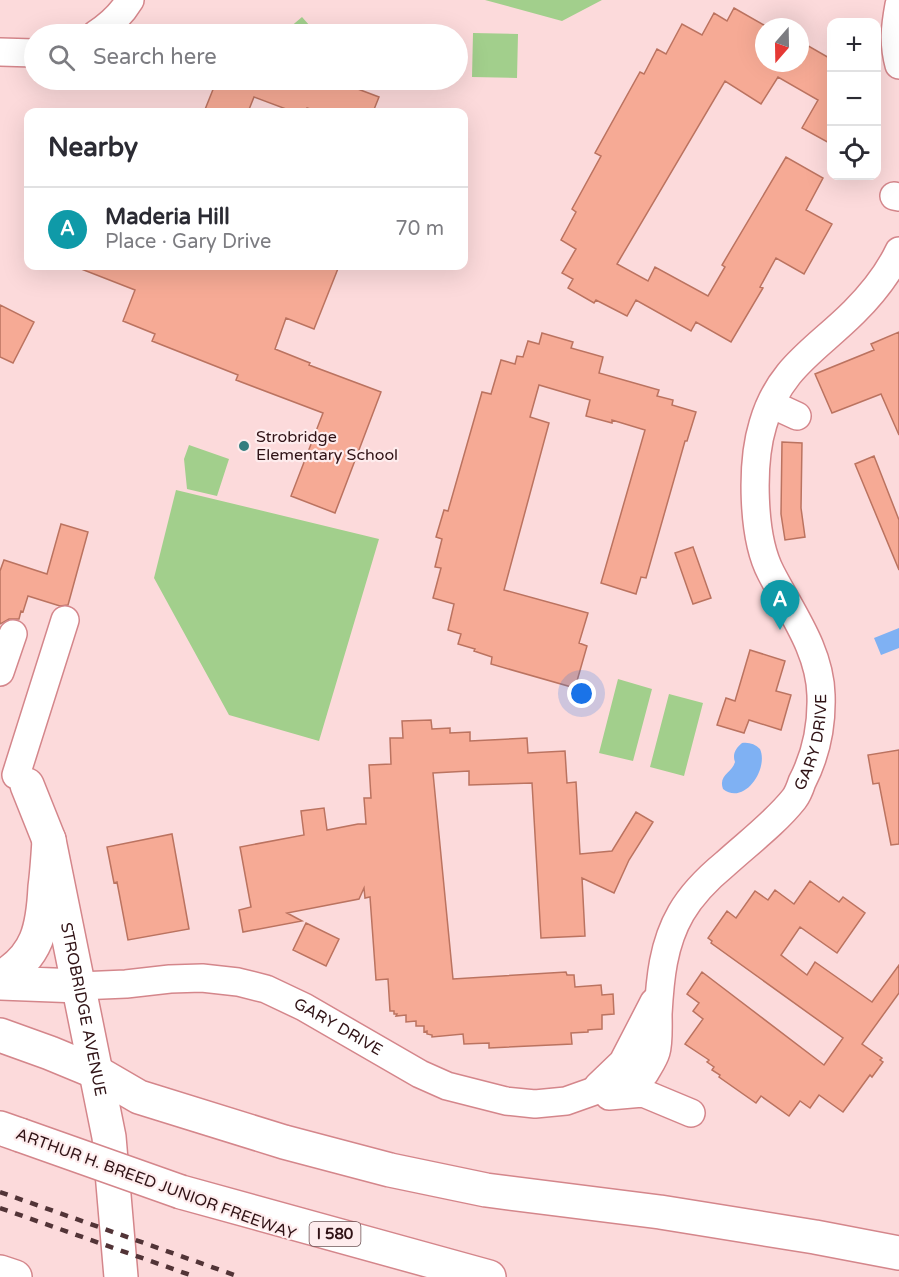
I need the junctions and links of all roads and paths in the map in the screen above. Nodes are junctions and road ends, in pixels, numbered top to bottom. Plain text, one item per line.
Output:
1 (130, 0) edge
2 (892, 16) edge
3 (111, 24) edge
4 (0, 52) edge
5 (24, 53) edge
6 (899, 65) edge
7 (899, 251) edge
8 (771, 404) junction
9 (797, 416) dead end
10 (65, 620) dead end
11 (13, 634) dead end
12 (0, 672) edge
13 (14, 773) edge
14 (49, 840) junction
15 (0, 981) edge
16 (79, 986) junction
17 (0, 1035) edge
18 (96, 1072) junction
19 (578, 1097) junction
20 (691, 1113) dead end
21 (10, 1132) edge
22 (181, 1192) junction
23 (899, 1252) edge
24 (0, 1272) edge
25 (15, 1277) edge
26 (121, 1277) edge
27 (413, 1277) edge
28 (489, 1277) edge

1 - 3 street
2 - 6 street
4 - 5 street
7 - 8 street, GARY DRIVE
8 - 9 street
8 - 19 street, GARY DRIVE
10 - 13 street
11 - 12 street
13 - 14 main road, STROBRIDGE AVENUE
14 - 15 main road
14 - 16 main road, STROBRIDGE AVENUE
15 - 16 main road
16 - 18 main road, STROBRIDGE AVENUE
16 - 19 street, GARY DRIVE
17 - 18 main road
18 - 23 main road
18 - 26 main road, STROBRIDGE AVENUE
19 - 20 street
21 - 22 main road, ARTHUR H. BREED JUNIOR FREEWAY / I 580, bridge
22 - 27 main road, ARTHUR H. BREED JUNIOR FREEWAY / I 580
22 - 28 main road, I 580
24 - 25 main road

